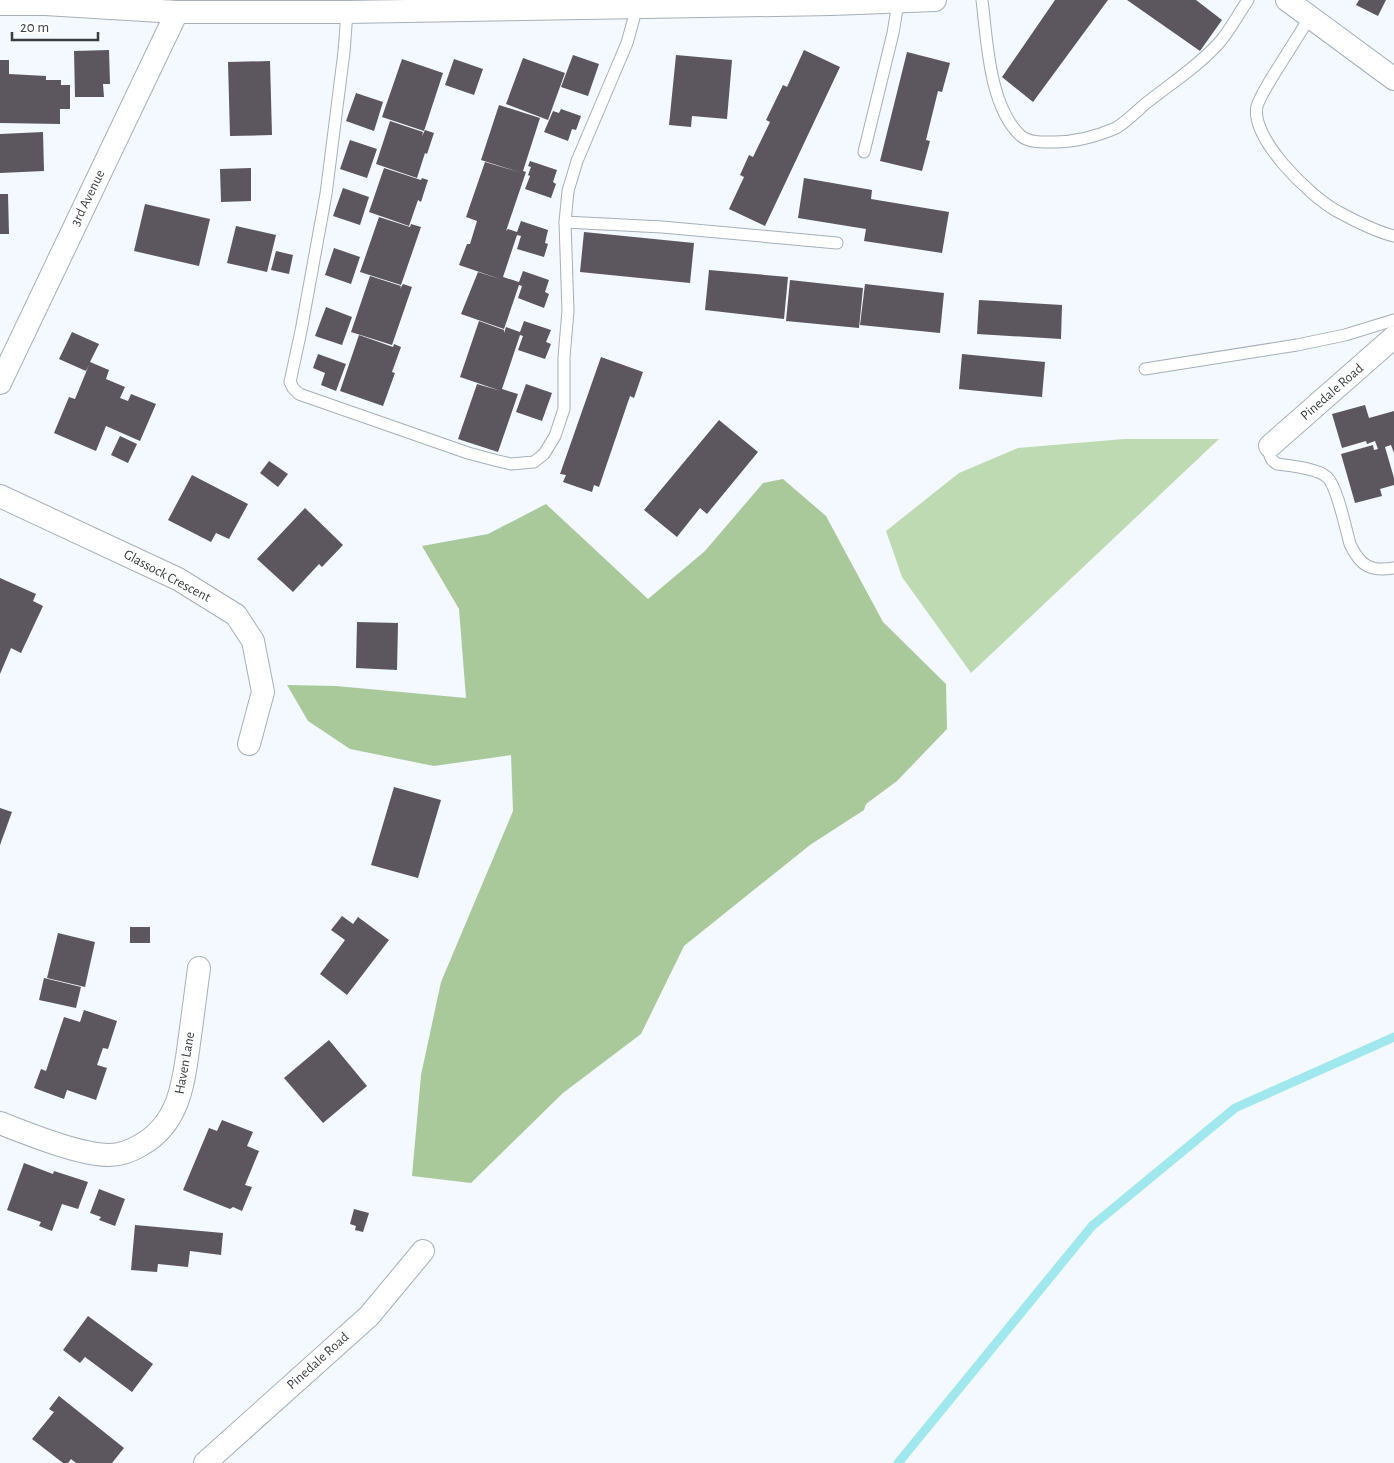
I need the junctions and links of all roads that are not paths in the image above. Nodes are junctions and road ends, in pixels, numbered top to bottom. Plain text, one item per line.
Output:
1 (936, 0) edge
2 (982, 0) edge
3 (1248, 0) edge
4 (1287, 0) edge
5 (45, 2) edge
6 (714, 3) edge
7 (898, 3) junction
8 (0, 4) edge
9 (637, 7) junction
10 (177, 12) junction
11 (347, 12) junction
12 (1310, 17) junction
13 (1394, 79) edge
14 (864, 152) dead end
15 (565, 222) junction
16 (1394, 236) edge
17 (836, 243) dead end
18 (1394, 320) edge
19 (1394, 337) edge
20 (1145, 369) dead end
21 (0, 383) edge
22 (1270, 446) joint
23 (0, 496) edge
24 (1394, 568) edge
25 (249, 744) dead end
26 (199, 968) dead end
27 (0, 1123) edge
28 (423, 1251) dead end
29 (205, 1463) edge

1 - 7 street
2 - 3 lane
4 - 12 street
5 - 8 street
5 - 10 street
6 - 7 street
6 - 9 street
7 - 14 lane
9 - 11 street
9 - 15 lane
10 - 11 street
10 - 21 street, 3rd Avenue
11 - 15 lane
12 - 13 street
12 - 16 lane
15 - 17 lane
18 - 20 lane
19 - 22 street, Pinedale Road
22 - 24 lane
23 - 25 street, Glassock Crescent
26 - 27 street, Haven Lane
28 - 29 street, Pinedale Road

